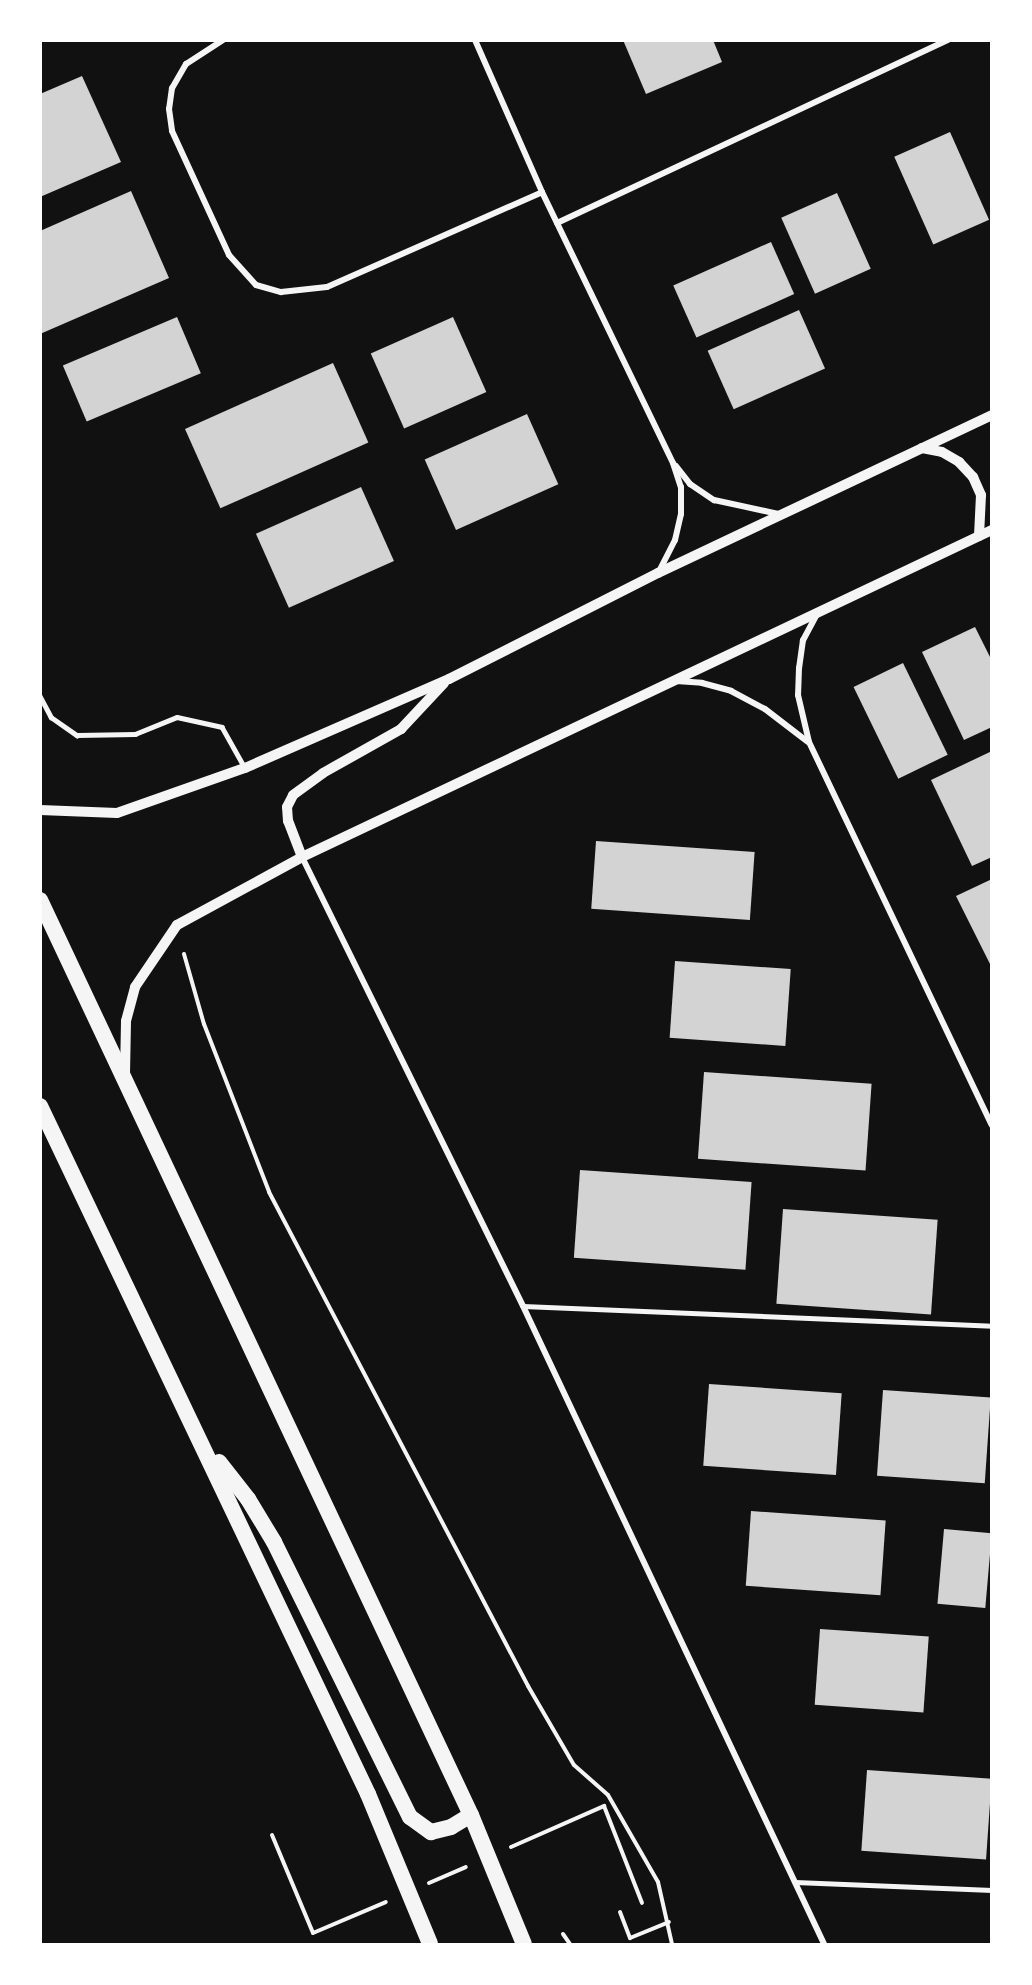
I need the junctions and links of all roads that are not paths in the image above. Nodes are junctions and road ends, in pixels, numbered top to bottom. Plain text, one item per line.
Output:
1 (224, 40) edge
2 (475, 40) edge
3 (948, 40) edge
4 (542, 192) junction
5 (557, 223) junction
6 (992, 415) edge
7 (922, 448) junction
8 (673, 463) junction
9 (782, 514) junction
10 (992, 530) edge
11 (979, 536) junction
12 (658, 573) junction
13 (819, 610) junction
14 (448, 679) junction
15 (670, 681) junction
16 (40, 696) edge
17 (809, 742) junction
18 (245, 768) junction
19 (40, 810) edge
20 (302, 857) junction
21 (40, 900) edge
22 (124, 1080) junction
23 (40, 1106) edge
24 (992, 1125) edge
25 (523, 1306) junction
26 (992, 1326) edge
27 (203, 1443) junction
28 (471, 1815) junction
29 (795, 1882) junction
30 (992, 1890) edge
31 (430, 1944) edge
32 (524, 1944) edge
33 (824, 1944) edge

1 - 4 street
2 - 4 street
3 - 5 street
4 - 5 street
5 - 8 street
6 - 7 street
7 - 9 street
7 - 11 street
8 - 9 street
8 - 12 street
9 - 12 street
10 - 11 street
11 - 13 street
12 - 14 street
13 - 15 street
13 - 17 street
14 - 18 street
14 - 20 street
15 - 17 street
15 - 20 street
16 - 18 lane
17 - 24 street
18 - 19 street
20 - 22 street
20 - 25 street
21 - 22 highway
22 - 28 highway
23 - 27 highway
25 - 26 lane
25 - 29 street
27 - 28 highway
27 - 31 highway
28 - 32 highway
29 - 30 lane
29 - 33 street

